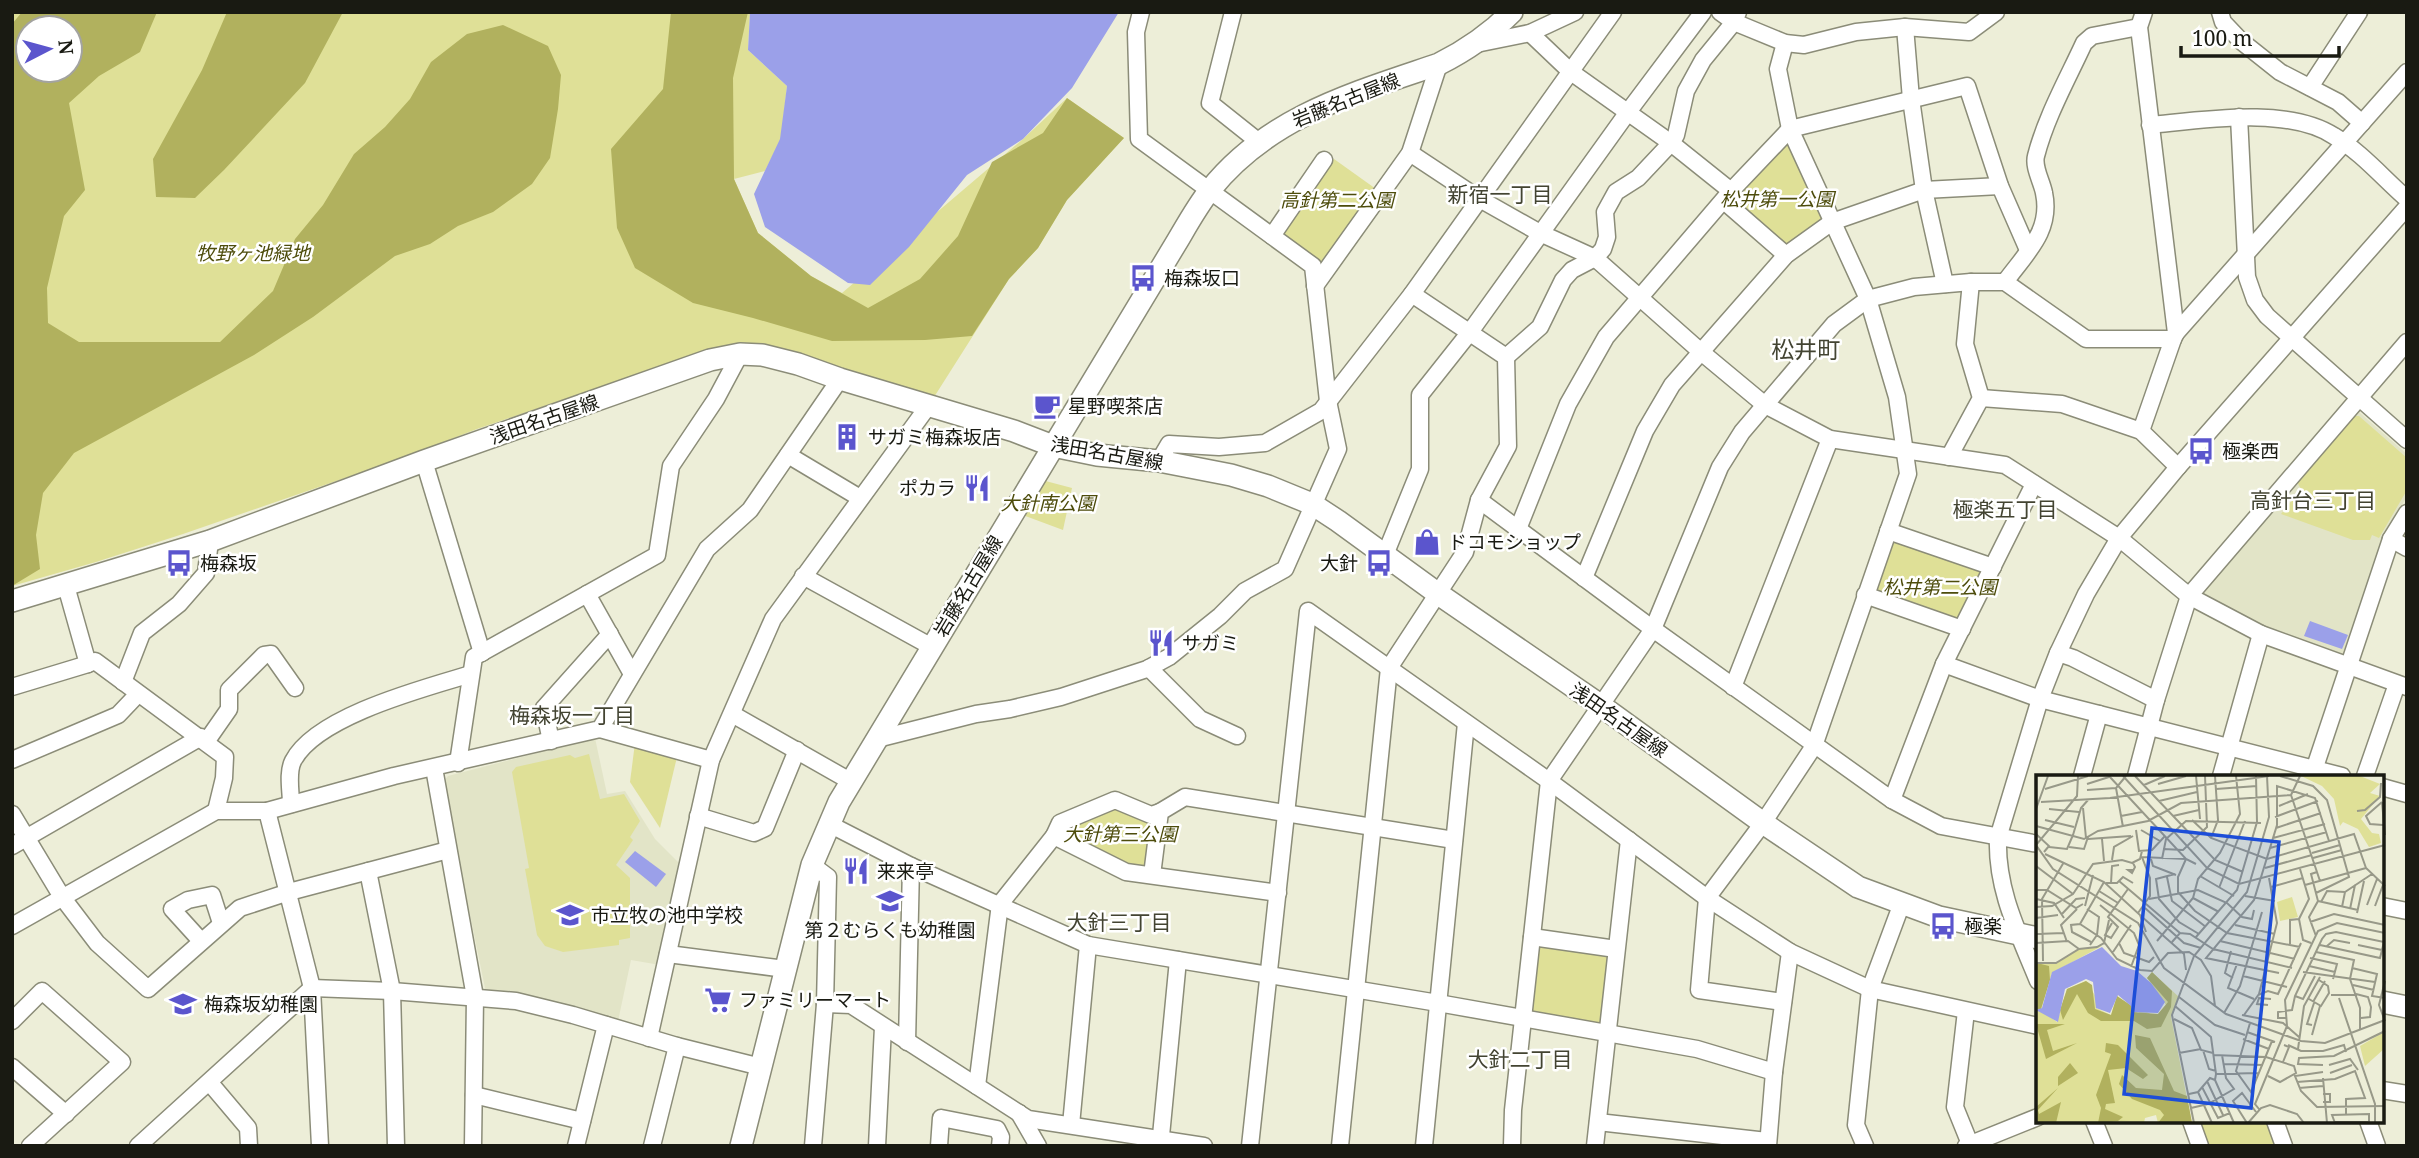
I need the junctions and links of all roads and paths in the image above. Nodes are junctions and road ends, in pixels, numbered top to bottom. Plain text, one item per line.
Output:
1 (1141, 12) edge
2 (1233, 12) edge
3 (1512, 12) edge
4 (1574, 12) edge
5 (1613, 12) edge
6 (1703, 12) edge
7 (1720, 12) edge
8 (1996, 12) edge
9 (2220, 12) edge
10 (2359, 12) edge
11 (1736, 17) edge
12 (2142, 20) edge
13 (1905, 27) junction
14 (1530, 33) junction
15 (1785, 43) junction
16 (1476, 44) junction
17 (1439, 64) junction
18 (1571, 72) junction
19 (2407, 72) edge
20 (2310, 87) junction
21 (1910, 99) junction
22 (1628, 112) junction
23 (2239, 117) junction
24 (2362, 123) junction
25 (2150, 125) junction
26 (1790, 129) junction
27 (1259, 142) junction
28 (1671, 143) junction
29 (2344, 143) junction
30 (1410, 153) junction
31 (1324, 160) dead end
32 (2000, 186) junction
33 (1924, 190) junction
34 (1210, 191) junction
35 (1728, 196) junction
36 (1478, 198) junction
37 (2407, 199) edge
38 (2407, 207) edge
39 (1832, 222) junction
40 (1540, 233) junction
41 (1272, 236) junction
42 (2028, 250) junction
43 (1786, 255) junction
44 (2246, 256) junction
45 (1595, 258) junction
46 (1971, 282) junction
47 (2005, 282) junction
48 (1945, 284) junction
49 (1315, 286) junction
50 (1412, 294) junction
51 (1640, 298) junction
52 (1868, 299) junction
53 (1470, 332) junction
54 (2174, 336) junction
55 (2290, 338) junction
56 (2407, 342) edge
57 (1700, 351) junction
58 (740, 354) junction
59 (1506, 357) junction
60 (840, 379) junction
61 (2358, 397) junction
62 (1981, 398) junction
63 (1328, 401) junction
64 (929, 405) junction
65 (1765, 405) junction
66 (2141, 431) junction
67 (1830, 439) junction
68 (2407, 440) edge
69 (1053, 446) junction
70 (1905, 451) junction
71 (788, 455) junction
72 (1949, 457) junction
73 (424, 461) junction
74 (1159, 461) junction
75 (2178, 467) junction
76 (2034, 484) junction
77 (860, 498) junction
78 (1479, 500) junction
79 (1312, 504) junction
80 (2407, 513) edge
81 (1518, 529) junction
82 (1888, 530) junction
83 (2119, 538) junction
84 (2391, 539) junction
85 (210, 541) junction
86 (2407, 548) edge
87 (1385, 555) junction
88 (1993, 567) junction
89 (803, 576) junction
90 (1584, 578) junction
91 (66, 586) junction
92 (1437, 593) junction
93 (587, 594) junction
94 (1865, 595) junction
95 (2189, 596) junction
96 (12, 601) edge
97 (1653, 629) junction
98 (1962, 629) junction
99 (610, 634) junction
100 (2261, 635) junction
101 (932, 647) junction
102 (482, 653) junction
103 (2057, 653) junction
104 (88, 663) junction
105 (1944, 664) junction
106 (2348, 665) junction
107 (1149, 668) junction
108 (1390, 668) junction
109 (471, 674) junction
110 (632, 674) junction
111 (123, 682) junction
112 (2402, 685) edge
113 (12, 687) edge
114 (1733, 687) junction
115 (295, 688) dead end
116 (138, 694) junction
117 (2040, 699) junction
118 (2156, 700) junction
119 (1600, 705) junction
120 (2099, 714) junction
121 (732, 715) junction
122 (1466, 723) junction
123 (2148, 728) junction
124 (600, 729) junction
125 (1237, 736) dead end
126 (877, 738) junction
127 (203, 740) junction
128 (551, 741) junction
129 (1814, 746) junction
130 (2227, 748) junction
131 (797, 750) junction
132 (12, 760) edge
133 (710, 760) junction
134 (458, 763) junction
135 (434, 768) junction
136 (2313, 773) edge
137 (2082, 775) edge
138 (2136, 775) edge
139 (2221, 775) edge
140 (2332, 775) edge
141 (2365, 775) edge
142 (850, 781) junction
143 (1549, 781) junction
144 (2384, 788) edge
145 (2407, 794) edge
146 (1892, 800) junction
147 (291, 804) junction
148 (216, 811) junction
149 (267, 811) junction
150 (1160, 812) junction
151 (12, 814) edge
152 (1286, 814) junction
153 (698, 816) junction
154 (1763, 823) junction
155 (829, 824) junction
156 (1373, 829) junction
157 (1054, 836) junction
158 (1998, 838) junction
159 (1454, 840) junction
160 (1629, 840) junction
161 (19, 841) edge
162 (2036, 844) edge
163 (448, 850) junction
164 (812, 864) junction
165 (911, 866) junction
166 (368, 871) junction
167 (1152, 875) junction
168 (289, 892) junction
169 (1278, 893) junction
170 (62, 897) junction
171 (1707, 898) junction
172 (1902, 903) junction
173 (1000, 904) junction
174 (2384, 906) edge
175 (2407, 911) edge
176 (221, 923) junction
177 (12, 926) edge
178 (2028, 936) edge
179 (1532, 937) junction
180 (201, 941) junction
181 (1088, 945) junction
182 (1616, 949) junction
183 (1790, 952) junction
184 (667, 954) junction
185 (1178, 960) junction
186 (785, 969) junction
187 (2036, 972) edge
188 (1269, 975) junction
189 (312, 988) junction
190 (1870, 989) junction
191 (1356, 990) junction
192 (392, 991) junction
193 (475, 997) junction
194 (1783, 1002) junction
195 (1438, 1003) junction
196 (2384, 1003) edge
197 (824, 1004) junction
198 (2407, 1007) edge
199 (1966, 1011) junction
200 (1523, 1017) junction
201 (12, 1021) edge
202 (606, 1025) junction
203 (2036, 1026) edge
204 (883, 1027) junction
205 (1607, 1033) junction
206 (649, 1038) junction
207 (907, 1042) junction
208 (677, 1046) junction
209 (12, 1067) edge
210 (761, 1067) junction
211 (1774, 1072) junction
212 (210, 1083) junction
213 (977, 1086) junction
214 (2384, 1090) edge
215 (2407, 1094) edge
216 (474, 1096) junction
217 (1019, 1113) junction
218 (66, 1114) junction
219 (2036, 1119) edge
220 (582, 1121) junction
221 (1598, 1122) junction
222 (2095, 1123) edge
223 (2192, 1123) edge
224 (2276, 1123) edge
225 (2369, 1123) edge
226 (1071, 1125) junction
227 (2003, 1139) edge
228 (1161, 1142) edge
229 (1768, 1143) edge
230 (1968, 1145) edge
231 (30, 1146) edge
232 (138, 1146) edge
233 (249, 1146) edge
234 (320, 1146) edge
235 (396, 1146) edge
236 (474, 1146) edge
237 (576, 1146) edge
238 (652, 1146) edge
239 (741, 1146) edge
240 (813, 1146) edge
241 (877, 1146) edge
242 (939, 1146) edge
243 (1000, 1146) edge
244 (1038, 1146) edge
245 (1203, 1146) edge
246 (1250, 1146) edge
247 (1340, 1146) edge
248 (1424, 1146) edge
249 (1512, 1146) edge
250 (1595, 1146) edge
251 (1865, 1146) edge
252 (2104, 1146) edge
253 (2200, 1146) edge
254 (2284, 1146) edge
255 (2377, 1146) edge

1 - 34 street
2 - 27 street
3 - 16 main road, 岩藤名古屋線
4 - 14 street
5 - 18 street
6 - 22 street
7 - 11 street
8 - 13 street
9 - 20 street
10 - 20 street
11 - 15 street
11 - 28 street
12 - 25 street
12 - 42 street
13 - 15 street
13 - 21 street
14 - 16 street
14 - 18 street
15 - 26 street
16 - 17 main road, 岩藤名古屋線
17 - 27 main road, 岩藤名古屋線
17 - 30 street
18 - 22 street
18 - 36 street
19 - 24 street
20 - 24 street
21 - 26 street
21 - 32 street
21 - 33 street
22 - 28 street
22 - 40 street
23 - 25 street
23 - 29 street
23 - 44 street
24 - 29 street
25 - 54 street
26 - 35 street
26 - 39 street
27 - 34 main road, 岩藤名古屋線
28 - 35 street
28 - 45 street
29 - 37 street
29 - 44 street
30 - 36 street
30 - 49 street
31 - 41 street
32 - 33 street
32 - 42 street
33 - 39 street
33 - 48 street
34 - 41 street
34 - 69 main road, 岩藤名古屋線
35 - 43 street
35 - 51 street
36 - 40 street
36 - 50 street
38 - 55 street
39 - 43 street
39 - 52 street
40 - 45 street
40 - 53 street
41 - 49 street
42 - 47 street
43 - 57 street
44 - 54 street
44 - 55 street
45 - 51 street
45 - 59 street
46 - 47 street
46 - 48 street
46 - 62 street
47 - 54 street
48 - 52 street
49 - 63 street
50 - 53 street
50 - 63 street
51 - 57 street
51 - 81 street
52 - 65 street
52 - 70 street
53 - 59 street
53 - 87 street
54 - 66 street
55 - 61 street
55 - 75 street
56 - 61 street
57 - 65 street
57 - 90 street
58 - 60 main road, 浅田名古屋線
58 - 73 main road, 浅田名古屋線
58 - 93 street
59 - 78 street
60 - 64 main road, 浅田名古屋線
60 - 71 street
61 - 68 street
61 - 95 street
62 - 66 street
62 - 72 street
63 - 74 street
63 - 79 street
64 - 69 main road, 浅田名古屋線
64 - 77 street
65 - 67 street
65 - 97 street
66 - 75 street
67 - 70 street
67 - 114 street
69 - 74 main road, 浅田名古屋線
69 - 101 main road, 岩藤名古屋線
70 - 72 street
70 - 82 street
71 - 77 street
71 - 110 street
72 - 76 street
73 - 85 main road, 浅田名古屋線
73 - 102 street
74 - 79 main road, 浅田名古屋線
75 - 83 street
76 - 83 street
76 - 88 street
77 - 89 street
78 - 81 street
78 - 92 street
79 - 87 main road, 浅田名古屋線
79 - 107 street
80 - 84 street
81 - 90 street
82 - 88 street
82 - 94 street
83 - 95 street
83 - 103 street
84 - 86 street
84 - 106 street
85 - 91 main road, 浅田名古屋線
85 - 111 street
87 - 92 main road, 浅田名古屋線
88 - 98 street
89 - 101 street
89 - 121 street
90 - 97 street
91 - 96 main road, 浅田名古屋線
91 - 104 street
92 - 108 street
92 - 119 main road, 浅田名古屋線
93 - 99 street
93 - 102 street
94 - 98 street
94 - 129 street
95 - 100 street
95 - 118 street
97 - 114 street
97 - 119 street
98 - 105 street
99 - 110 street
99 - 128 street
100 - 106 street
100 - 130 street
101 - 126 main road, 岩藤名古屋線
102 - 109 street
103 - 117 street
103 - 118 street
104 - 111 street
104 - 113 street
105 - 117 street
105 - 146 street
106 - 112 street
106 - 136 street
107 - 125 street
107 - 126 street
108 - 122 street
108 - 152 street
108 - 156 street
109 - 134 street
109 - 147 street
110 - 124 street
111 - 116 street
112 - 141 street
114 - 129 street
115 - 127 street
116 - 127 street
116 - 132 street
117 - 120 street
117 - 158 street
118 - 123 street
119 - 143 street
119 - 154 main road, 浅田名古屋線
120 - 123 street
120 - 137 street
121 - 131 street
121 - 133 street
122 - 143 street
122 - 159 street
123 - 130 street
123 - 138 street
124 - 128 street
124 - 133 street
126 - 142 main road, 岩藤名古屋線
127 - 148 street
127 - 161 street
128 - 134 street
129 - 146 street
129 - 154 street
130 - 136 street
130 - 139 street
131 - 142 street
131 - 153 street
133 - 153 street
134 - 135 street
135 - 147 street
135 - 163 street
136 - 140 street
142 - 155 main road, 岩藤名古屋線
143 - 160 street
143 - 179 street
144 - 145 street
146 - 158 street
147 - 149 street
148 - 149 street
148 - 170 street
149 - 168 street
150 - 152 street
150 - 157 street
150 - 167 street
151 - 161 street
152 - 156 street
152 - 169 street
153 - 184 street
154 - 171 street
154 - 172 main road, 浅田名古屋線
155 - 164 main road, 岩藤名古屋線
155 - 165 street
156 - 159 street
156 - 191 street
157 - 167 street
157 - 173 street
158 - 162 street
158 - 178 street
159 - 195 street
160 - 171 street
160 - 182 street
161 - 170 street
163 - 166 street
163 - 193 street
164 - 186 main road, 岩藤名古屋線
164 - 197 street
165 - 173 street
165 - 207 street
166 - 168 street
166 - 192 street
167 - 169 street
168 - 176 street
168 - 189 street
169 - 188 street
170 - 177 street
170 - 180 street
171 - 183 street
171 - 194 street
172 - 178 main road, 浅田名古屋線
172 - 190 street
173 - 181 street
173 - 213 street
174 - 175 street
176 - 180 street
176 - 180 street
178 - 187 street
179 - 182 street
179 - 200 street
181 - 185 street
181 - 226 street
182 - 205 street
183 - 190 street
183 - 194 street
184 - 186 street
184 - 206 street
185 - 188 street
185 - 228 street
186 - 210 main road, 岩藤名古屋線
188 - 191 street
188 - 246 street
189 - 192 street
189 - 212 street
189 - 234 street
190 - 199 street
190 - 251 street
191 - 195 street
191 - 247 street
192 - 193 street
192 - 235 street
193 - 202 street
193 - 216 street
194 - 211 street
195 - 200 street
195 - 248 street
196 - 198 main road
197 - 204 street
197 - 240 street
199 - 203 street
199 - 230 street
200 - 205 street
200 - 249 street
201 - 218 street
202 - 206 street
202 - 220 street
204 - 207 street
204 - 241 street
205 - 211 street
205 - 221 street
206 - 208 street
207 - 213 street
208 - 210 street
208 - 238 street
209 - 218 street
210 - 239 main road, 岩藤名古屋線
211 - 229 street
212 - 232 street
212 - 233 street
213 - 217 street
214 - 215 street
216 - 220 street
216 - 236 street
217 - 226 street
217 - 244 street
218 - 231 street
219 - 227 street
220 - 237 street
221 - 229 street
221 - 250 street
222 - 252 street
223 - 253 street
224 - 254 street
225 - 255 street
226 - 228 street
227 - 230 street
228 - 245 street
242 - 243 street

